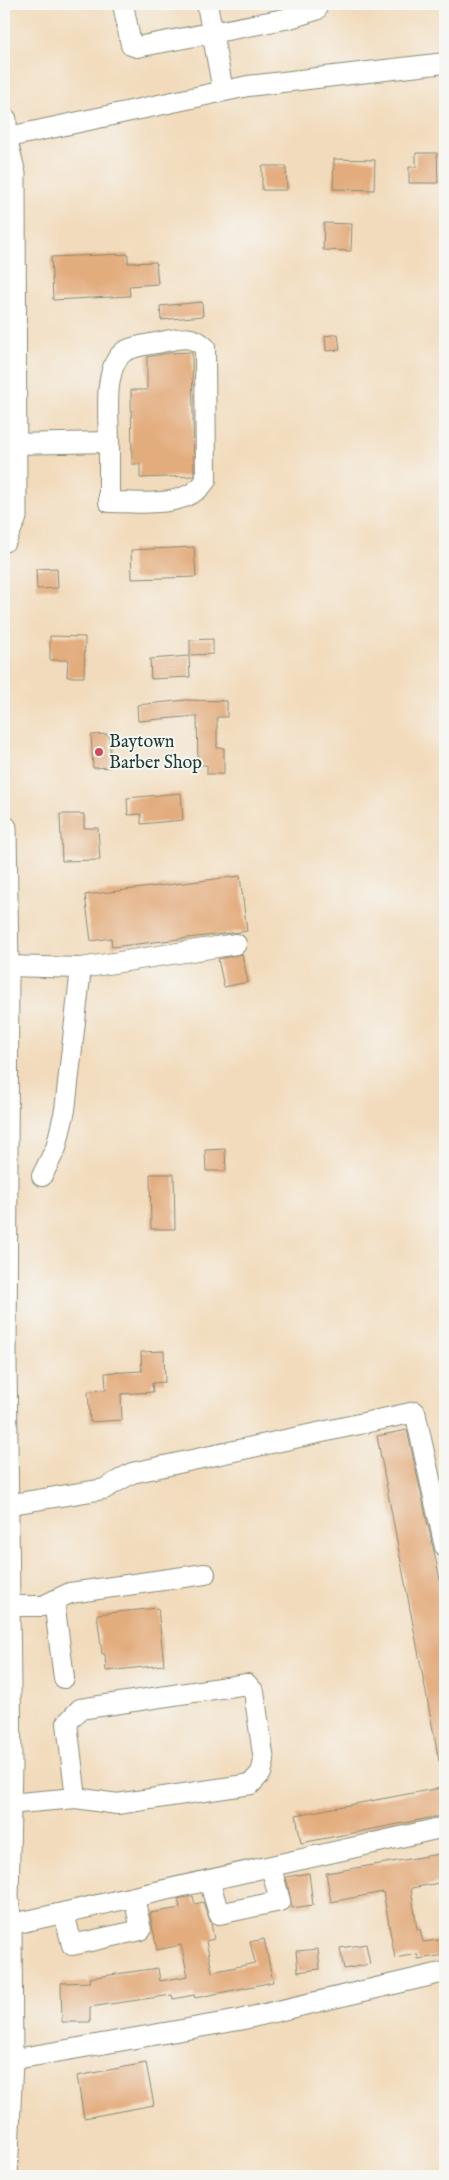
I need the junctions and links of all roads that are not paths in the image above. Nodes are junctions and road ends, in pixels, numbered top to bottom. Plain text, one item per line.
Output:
1 (123, 4) edge
2 (207, 4) edge
3 (316, 4) edge
4 (212, 34) junction
5 (445, 63) edge
6 (223, 91) junction
7 (4, 120) edge
8 (4, 138) edge
9 (109, 442) junction
10 (13, 444) junction
11 (4, 539) edge
12 (4, 828) edge
13 (5, 920) edge
14 (236, 944) dead end
15 (6, 966) junction
16 (81, 968) junction
17 (5, 1069) edge
18 (42, 1176) dead end
19 (4, 1362) edge
20 (5, 1495) edge
21 (445, 1547) edge
22 (204, 1574) dead end
23 (54, 1600) junction
24 (6, 1606) edge
25 (64, 1678) dead end
26 (76, 1798) junction
27 (8, 1804) junction
28 (445, 1827) edge
29 (271, 1867) junction
30 (209, 1880) junction
31 (134, 1897) junction
32 (5, 1898) edge
33 (64, 1913) junction
34 (9, 1925) junction
35 (445, 1972) edge
36 (10, 2060) junction
37 (5, 2131) edge
38 (5, 2176) edge

1 - 4 street
2 - 4 street
3 - 4 street
4 - 6 street
5 - 6 street
6 - 8 street
7 - 8 main road
8 - 10 main road
9 - 9 street
9 - 10 street
10 - 11 main road
12 - 13 main road
13 - 15 main road
14 - 16 street
15 - 16 street
15 - 17 main road
16 - 18 street
17 - 19 main road
19 - 20 main road
20 - 21 street
20 - 24 main road
22 - 23 street
23 - 24 street
23 - 25 street
24 - 27 main road
26 - 26 street
26 - 27 street
27 - 32 main road
28 - 29 street
29 - 30 street
29 - 30 street
30 - 31 street
31 - 33 street
31 - 33 street
32 - 34 main road
33 - 34 street
34 - 36 main road
35 - 36 street
36 - 37 main road
37 - 38 main road

